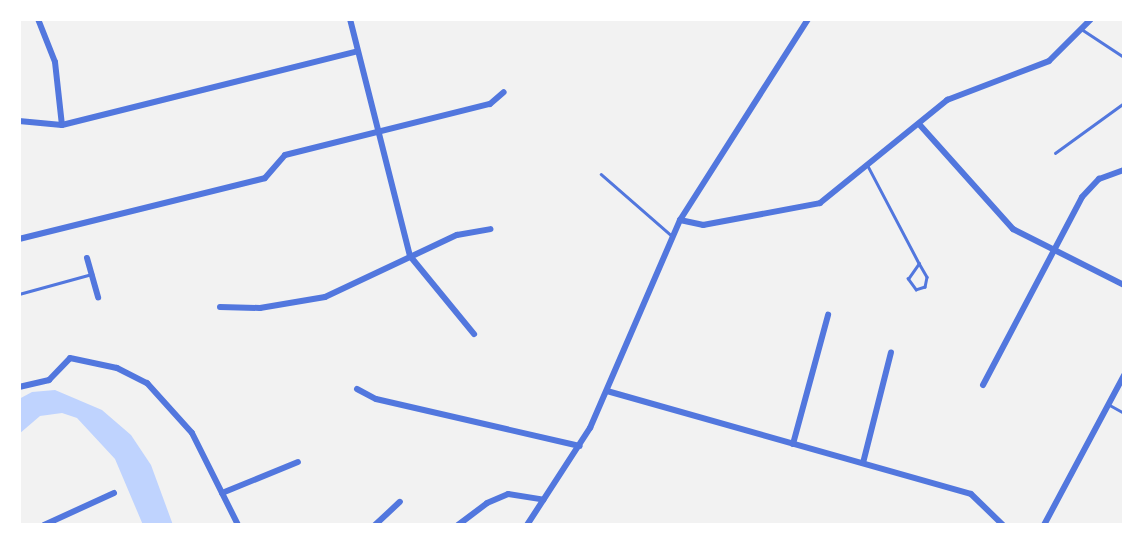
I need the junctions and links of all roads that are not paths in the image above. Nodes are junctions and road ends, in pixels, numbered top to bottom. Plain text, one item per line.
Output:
1 (38, 19) edge
2 (350, 19) edge
3 (808, 19) edge
4 (1091, 19) edge
5 (1083, 30) junction
6 (355, 52) junction
7 (1124, 57) edge
8 (504, 92) dead end
9 (1124, 103) edge
10 (19, 121) edge
11 (919, 124) junction
12 (62, 125) junction
13 (378, 133) junction
14 (1055, 153) dead end
15 (868, 166) junction
16 (1124, 170) edge
17 (601, 174) dead end
18 (680, 220) junction
19 (491, 229) dead end
20 (671, 234) junction
21 (19, 239) edge
22 (1054, 252) junction
23 (410, 257) junction
24 (87, 258) dead end
25 (919, 263) junction
26 (92, 274) junction
27 (1124, 285) edge
28 (19, 294) edge
29 (98, 297) dead end
30 (220, 307) dead end
31 (828, 315) dead end
32 (474, 334) dead end
33 (891, 352) dead end
34 (1124, 375) edge
35 (983, 385) dead end
36 (19, 387) edge
37 (357, 389) dead end
38 (607, 391) junction
39 (1108, 404) junction
40 (1124, 413) edge
41 (793, 444) junction
42 (580, 446) junction
43 (298, 462) dead end
44 (863, 463) junction
45 (114, 493) dead end
46 (222, 493) junction
47 (544, 500) junction
48 (400, 502) dead end
49 (62, 517) junction
50 (44, 525) edge
51 (65, 525) edge
52 (237, 525) edge
53 (375, 525) edge
54 (458, 525) edge
55 (527, 525) edge
56 (1003, 525) edge
57 (1044, 525) edge

1 - 12 street
2 - 6 street
3 - 18 street
4 - 5 street
5 - 7 lane
5 - 11 street
6 - 12 street
6 - 13 street
8 - 13 street
9 - 14 lane
10 - 12 street
11 - 15 street
11 - 22 street
13 - 21 street
13 - 23 street
15 - 18 street
15 - 25 lane
16 - 22 street
17 - 20 lane
18 - 20 street
19 - 23 street
20 - 38 street
22 - 27 street
22 - 35 street
23 - 30 street
23 - 32 street
24 - 26 street
25 - 25 lane
26 - 28 lane
26 - 29 street
31 - 41 street
33 - 44 street
34 - 39 street
36 - 46 street
37 - 42 street
38 - 41 street
38 - 42 street
39 - 40 lane
39 - 57 street
41 - 44 street
42 - 47 street
43 - 46 street
44 - 56 street
45 - 49 street
46 - 52 street
47 - 54 street
47 - 55 street
48 - 53 street
49 - 50 street
49 - 51 street

